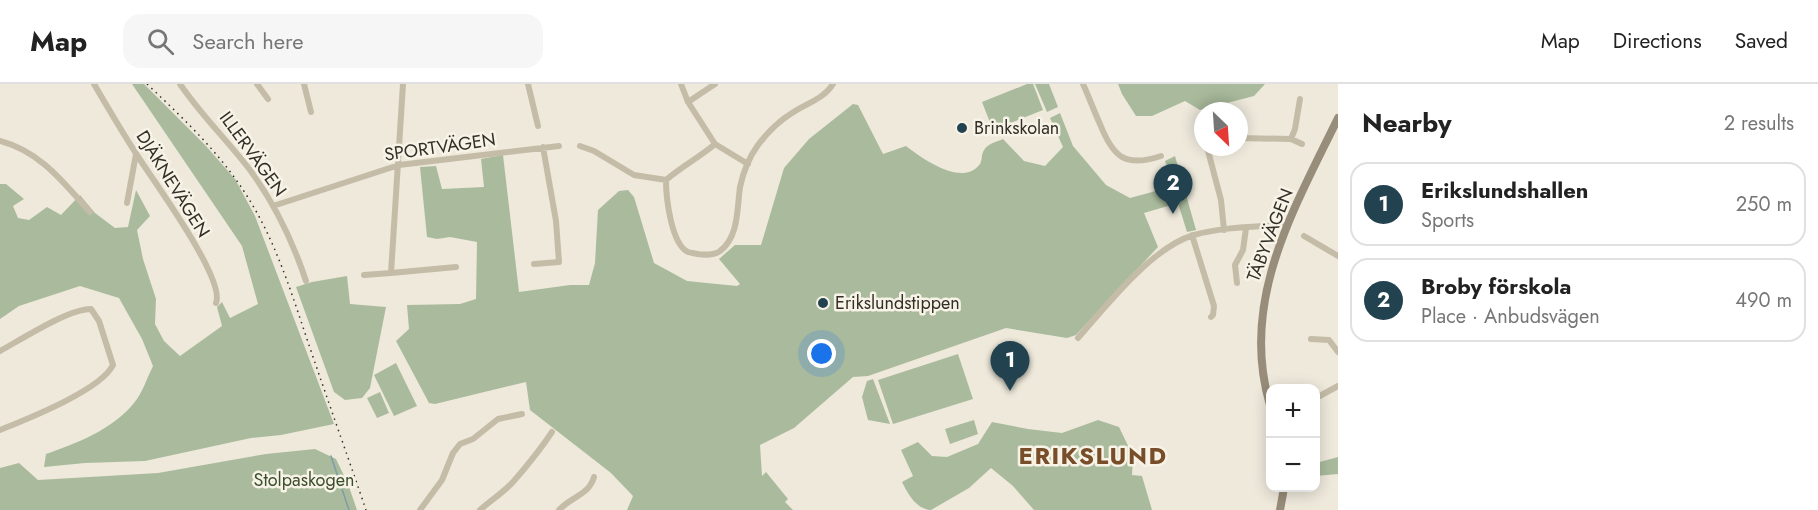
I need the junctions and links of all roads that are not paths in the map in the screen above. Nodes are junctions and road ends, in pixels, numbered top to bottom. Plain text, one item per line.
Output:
1 (94, 84) edge
2 (180, 84) edge
3 (257, 84) edge
4 (304, 84) edge
5 (403, 84) edge
6 (528, 84) edge
7 (681, 84) edge
8 (715, 84) edge
9 (833, 84) edge
10 (1083, 84) edge
11 (268, 99) dead end
12 (1300, 99) dead end
13 (688, 102) junction
14 (311, 112) dead end
15 (1338, 118) edge
16 (538, 126) dead end
17 (1248, 138) edge
18 (1291, 139) junction
19 (0, 141) edge
20 (715, 144) junction
21 (1302, 144) dead end
22 (559, 146) dead end
23 (543, 147) junction
24 (580, 147) dead end
25 (136, 154) junction
26 (1161, 156) dead end
27 (1209, 156) edge
28 (748, 164) junction
29 (399, 165) junction
30 (666, 180) junction
31 (127, 203) dead end
32 (273, 206) junction
33 (90, 212) dead end
34 (1246, 228) junction
35 (1287, 228) junction
36 (1224, 230) junction
37 (1192, 235) junction
38 (1304, 236) dead end
39 (1338, 256) edge
40 (534, 264) dead end
41 (456, 267) dead end
42 (391, 273) junction
43 (364, 275) dead end
44 (306, 281) dead end
45 (1237, 283) dead end
46 (216, 303) dead end
47 (1211, 317) dead end
48 (1078, 338) dead end
49 (1311, 339) dead end
50 (0, 351) edge
51 (1338, 352) edge
52 (1338, 386) edge
53 (1266, 387) edge
54 (1320, 396) edge
55 (522, 414) dead end
56 (0, 430) edge
57 (552, 432) dead end
58 (594, 477) dead end
59 (1283, 492) edge
60 (420, 510) edge
61 (480, 510) edge
62 (559, 510) edge
63 (1280, 510) edge

1 - 25 street, DJÄKNEVÄGEN
2 - 32 street, ILLERVÄGEN
3 - 11 street
4 - 14 street
5 - 29 street
6 - 16 street
7 - 13 street
8 - 13 street
9 - 28 street
10 - 26 street
12 - 18 street
13 - 20 street
15 - 35 main road, TÄBYVÄGEN
17 - 18 street
18 - 21 street
19 - 33 street
20 - 28 street
20 - 30 street
22 - 23 street, SPORTVÄGEN
23 - 29 street, SPORTVÄGEN
23 - 40 street
24 - 30 street
25 - 31 street
25 - 46 street, DJÄKNEVÄGEN
27 - 36 street
28 - 30 street
29 - 32 street, SPORTVÄGEN
29 - 42 street
32 - 44 street, ILLERVÄGEN
34 - 35 street
34 - 36 street
34 - 45 street
35 - 53 main road, TÄBYVÄGEN
36 - 37 street
37 - 47 street
37 - 48 street
38 - 39 street
41 - 42 street
42 - 43 street
49 - 51 street
50 - 56 street
52 - 54 street
55 - 60 street
57 - 61 street
58 - 62 street
59 - 63 main road

